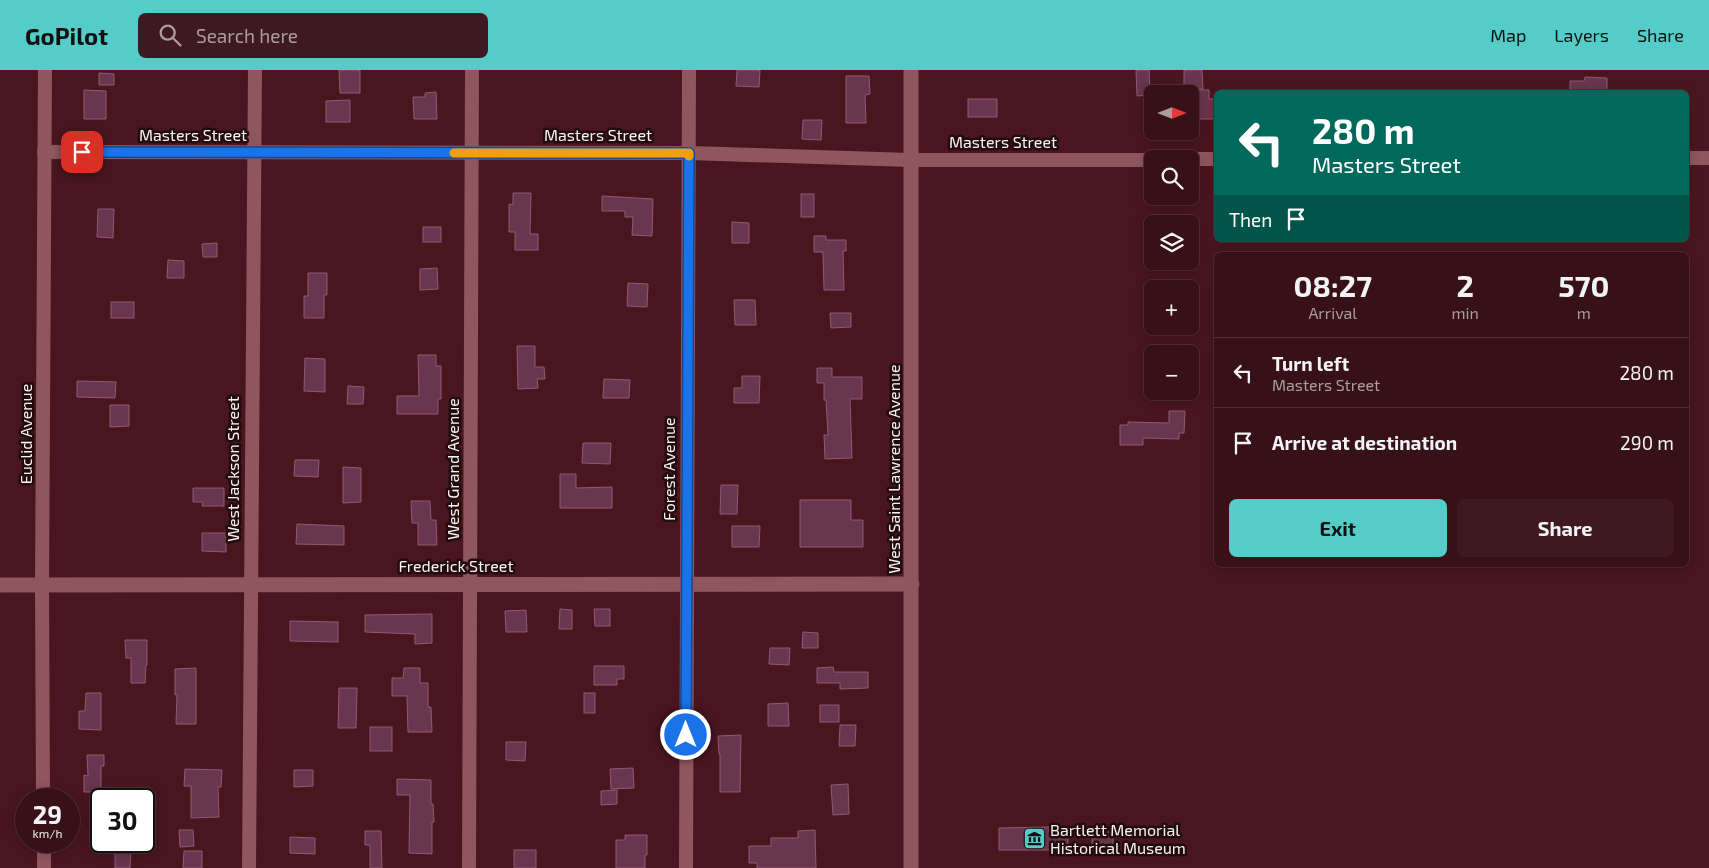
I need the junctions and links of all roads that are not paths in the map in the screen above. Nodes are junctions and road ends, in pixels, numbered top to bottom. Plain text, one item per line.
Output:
1 (45, 70) edge
2 (255, 70) edge
3 (472, 70) edge
4 (689, 70) edge
5 (911, 70) edge
6 (44, 152) junction
7 (254, 152) junction
8 (472, 153) junction
9 (689, 153) junction
10 (1689, 158) edge
11 (1709, 158) edge
12 (1199, 159) edge
13 (1214, 159) edge
14 (910, 160) junction
15 (1144, 160) edge
16 (686, 583) junction
17 (250, 584) junction
18 (470, 584) junction
19 (912, 584) junction
20 (0, 585) edge
21 (42, 585) junction
22 (44, 788) edge
23 (44, 853) edge
24 (44, 868) edge
25 (249, 868) edge
26 (469, 868) edge
27 (686, 868) edge
28 (911, 868) edge

1 - 6 street, Euclid Avenue
2 - 7 street, West Jackson Street
3 - 8 street, West Grand Avenue
4 - 9 street, Forest Avenue
5 - 14 street, West Saint Lawrence Avenue
6 - 7 street, Masters Street
6 - 21 street, Euclid Avenue
7 - 8 street, Masters Street
7 - 17 street, West Jackson Street
8 - 9 street, Masters Street
8 - 18 street, West Grand Avenue
9 - 14 street, Masters Street
9 - 16 street, Forest Avenue
10 - 11 street
12 - 13 street
14 - 15 street, Masters Street
14 - 19 street, West Saint Lawrence Avenue
16 - 18 street, Frederick Street
16 - 19 street, Frederick Street
16 - 27 street, Forest Avenue
17 - 18 street, Frederick Street
17 - 21 street, Frederick Street
17 - 25 street, West Jackson Street
18 - 26 street, West Grand Avenue
19 - 28 street, West Saint Lawrence Avenue
20 - 21 street, Frederick Street
21 - 22 street, Euclid Avenue
23 - 24 street

